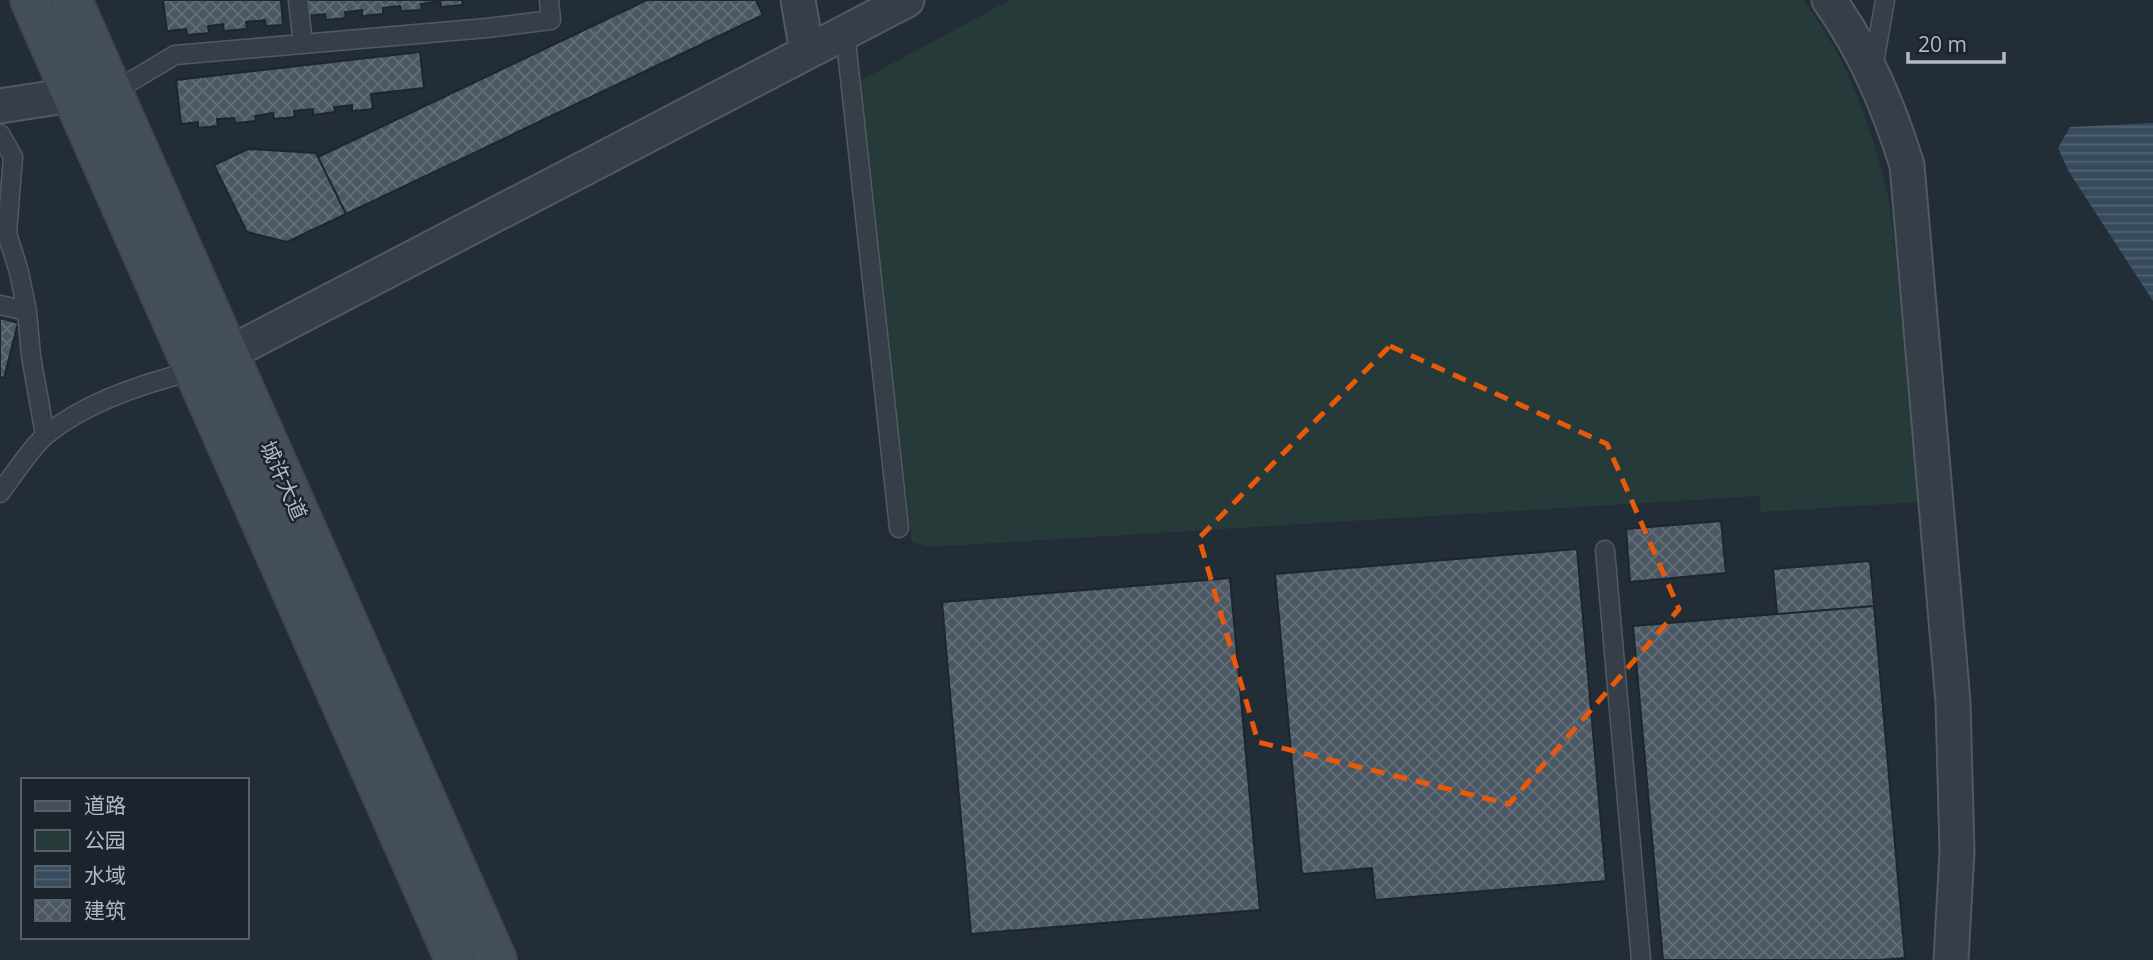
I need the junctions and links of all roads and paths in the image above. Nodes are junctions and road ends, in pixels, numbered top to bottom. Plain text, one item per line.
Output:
1 (30, 0) edge
2 (72, 0) edge
3 (298, 0) edge
4 (549, 0) edge
5 (798, 0) edge
6 (907, 0) edge
7 (1829, 0) edge
8 (1885, 0) edge
9 (845, 32) junction
10 (303, 44) junction
11 (807, 52) junction
12 (1872, 71) junction
13 (113, 92) junction
14 (72, 95) junction
15 (0, 106) edge
16 (0, 134) edge
17 (0, 304) edge
18 (27, 311) junction
19 (228, 354) junction
20 (194, 371) junction
21 (45, 435) junction
22 (0, 493) edge
23 (899, 528) dead end
24 (1605, 550) dead end
25 (454, 960) edge
26 (497, 960) edge
27 (1642, 960) edge
28 (1951, 960) edge

1 - 14 main road, 城许大道
2 - 13 main road, 城许大道
3 - 10 lane
4 - 10 lane
5 - 11 street
6 - 9 street
7 - 12 street
8 - 12 lane
9 - 11 street
9 - 23 lane
10 - 13 lane
11 - 19 street
12 - 28 street
13 - 19 main road, 城许大道
14 - 15 street
14 - 20 main road, 城许大道
16 - 18 lane
17 - 18 lane
18 - 21 lane
19 - 26 main road, 城许大道
20 - 21 lane
20 - 25 main road, 城许大道
21 - 22 lane
24 - 27 lane

